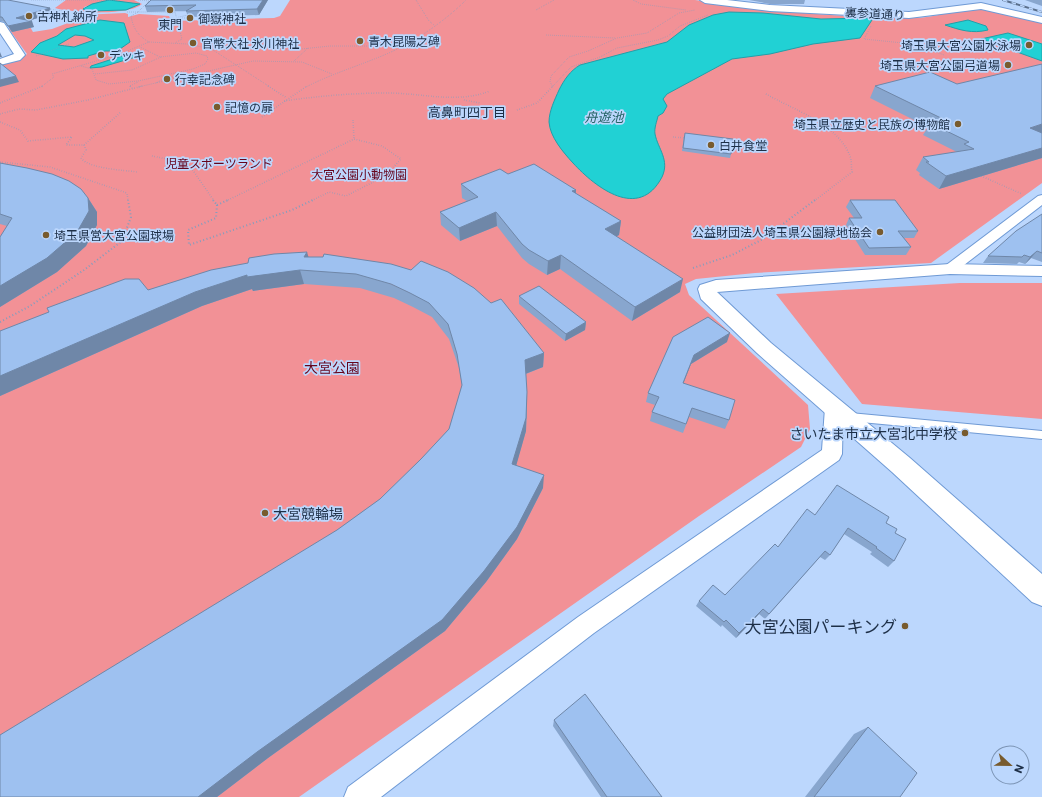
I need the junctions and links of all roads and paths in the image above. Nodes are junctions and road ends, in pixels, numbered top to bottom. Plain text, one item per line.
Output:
1 (31, 0) edge
2 (40, 0) edge
3 (54, 0) edge
4 (101, 0) edge
5 (120, 0) edge
6 (138, 0) edge
7 (416, 0) edge
8 (466, 0) edge
9 (554, 0) edge
10 (634, 0) edge
11 (705, 0) edge
12 (149, 1) edge
13 (153, 1) edge
14 (730, 2) edge
15 (34, 3) edge
16 (47, 8) edge
17 (536, 10) dead end
18 (687, 10) junction
19 (699, 10) dead end
20 (62, 11) dead end
21 (127, 12) dead end
22 (138, 12) junction
23 (713, 13) dead end
24 (191, 14) edge
25 (877, 14) junction
26 (176, 18) junction
27 (186, 18) edge
28 (1042, 20) edge
29 (0, 25) edge
30 (434, 25) junction
31 (3, 35) edge
32 (546, 35) dead end
33 (618, 38) junction
34 (149, 42) junction
35 (175, 43) junction
36 (69, 44) dead end
37 (401, 46) junction
38 (139, 47) junction
39 (309, 48) junction
40 (212, 49) junction
41 (38, 55) dead end
42 (944, 55) dead end
43 (162, 57) junction
44 (294, 61) junction
45 (0, 62) edge
46 (235, 64) junction
47 (80, 66) junction
48 (95, 74) junction
49 (332, 74) junction
50 (184, 77) junction
51 (138, 81) junction
52 (156, 83) junction
53 (552, 86) junction
54 (133, 88) junction
55 (490, 91) dead end
56 (766, 94) dead end
57 (287, 98) junction
58 (462, 99) junction
59 (283, 101) junction
60 (0, 103) edge
61 (480, 103) dead end
62 (517, 110) dead end
63 (122, 112) dead end
64 (0, 114) edge
65 (262, 117) dead end
66 (353, 120) dead end
67 (0, 122) edge
68 (673, 137) dead end
69 (354, 139) junction
70 (689, 139) edge
71 (84, 145) junction
72 (152, 156) dead end
73 (0, 162) edge
74 (137, 172) dead end
75 (978, 175) edge
76 (1037, 201) edge
77 (217, 205) junction
78 (693, 268) dead end
79 (950, 269) junction
80 (1042, 271) edge
81 (0, 322) edge
82 (838, 412) junction
83 (1042, 435) edge
84 (1042, 592) edge
85 (358, 797) edge

1 - 2 path
2 - 3 path
2 - 15 path
3 - 4 path
4 - 5 path
6 - 12 path
7 - 30 path
8 - 30 path
9 - 17 path
10 - 18 path
11 - 14 street, 裏参道通り
12 - 13 path
12 - 22 path
14 - 25 street, 裏参道通り
16 - 20 path
18 - 19 path
18 - 33 path
21 - 22 path
22 - 26 path
22 - 34 path
23 - 53 path
24 - 26 path
25 - 28 street, 裏参道通り
25 - 42 path
26 - 27 path
26 - 35 path
29 - 31 street
30 - 37 path
31 - 45 street
32 - 33 path
33 - 53 path
34 - 35 path
34 - 38 path
35 - 40 path
36 - 41 path
37 - 39 path
37 - 49 path
38 - 43 path
38 - 47 path
39 - 40 path
39 - 44 path
40 - 46 path
43 - 48 path
43 - 51 path
44 - 46 path
44 - 49 path
46 - 50 path
46 - 57 path
47 - 48 path
47 - 60 path
48 - 51 path
49 - 57 path
50 - 52 path
50 - 52 path
51 - 54 path
52 - 54 path
53 - 62 path
54 - 64 path
55 - 58 path
56 - 78 path
57 - 59 path
58 - 59 path
58 - 61 path
59 - 65 path
63 - 71 path
66 - 69 path
67 - 71 path
68 - 70 path
69 - 77 path
69 - 77 path
71 - 74 path
72 - 77 path
73 - 81 path
75 - 76 path
76 - 79 street
79 - 80 street
79 - 82 street
82 - 83 lane
82 - 84 street
82 - 85 street

